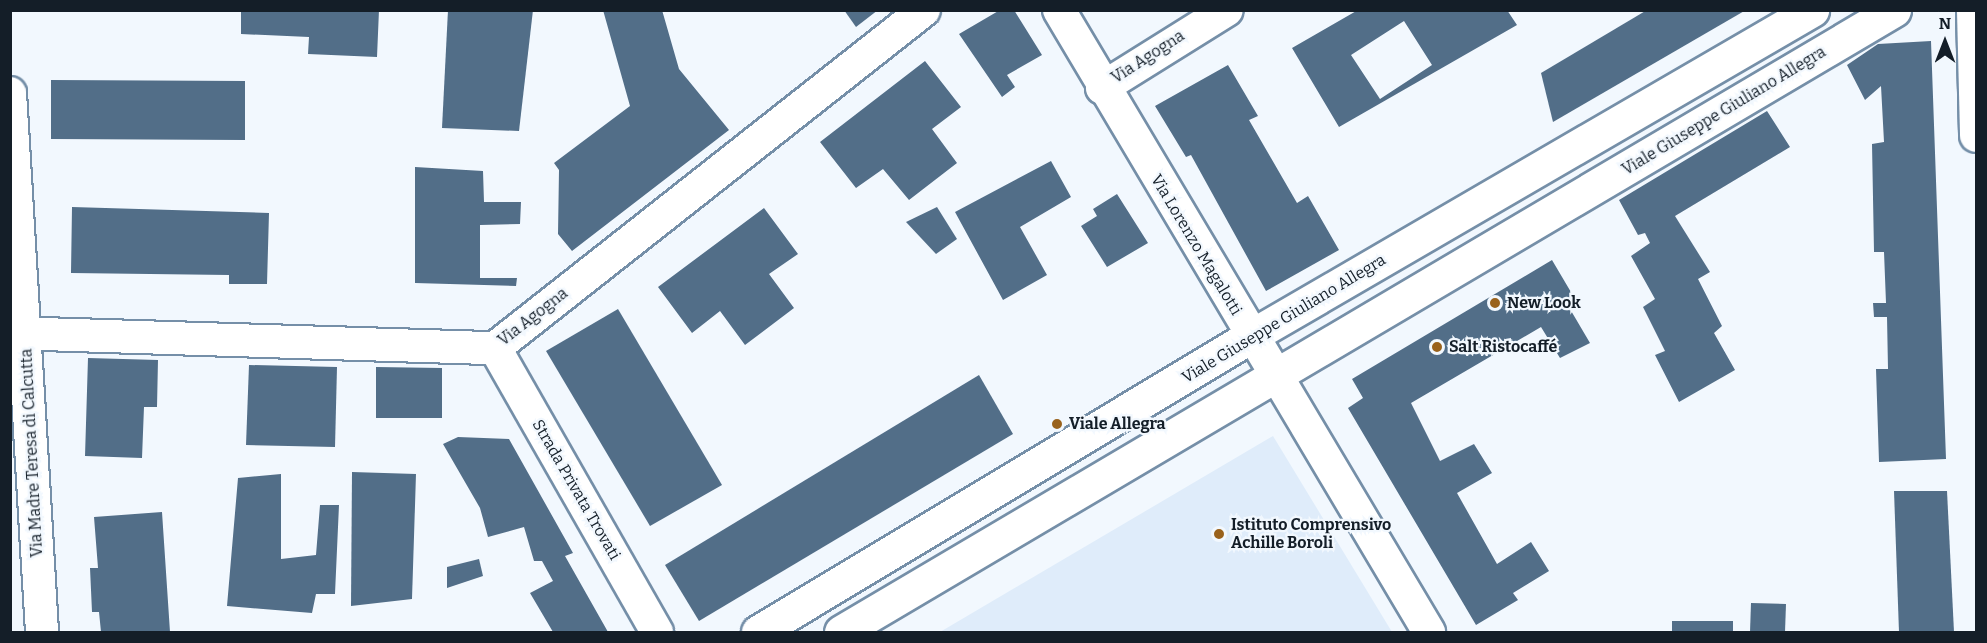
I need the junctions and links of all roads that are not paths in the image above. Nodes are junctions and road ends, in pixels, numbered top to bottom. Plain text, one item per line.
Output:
1 (924, 10) edge
2 (1059, 10) edge
3 (1227, 10) edge
4 (1812, 10) edge
5 (1894, 10) edge
6 (1972, 10) edge
7 (1102, 88) junction
8 (10, 93) edge
9 (1977, 135) edge
10 (18, 334) edge
11 (1251, 336) junction
12 (495, 348) junction
13 (1275, 376) junction
14 (42, 633) edge
15 (657, 633) edge
16 (758, 633) edge
17 (841, 633) edge
18 (1429, 633) edge

1 - 12 street, Via Agogna
2 - 7 street, Via Lorenzo Magalotti
3 - 7 street, Via Agogna
4 - 11 street, Viale Giuseppe Giuliano Allegra
5 - 13 street, Viale Giuseppe Giuliano Allegra
6 - 9 street
7 - 11 street, Via Lorenzo Magalotti
8 - 10 street, Via Madre Teresa di Calcutta
10 - 12 street, Via Agogna
10 - 14 street, Via Madre Teresa di Calcutta
11 - 13 street, Via Lorenzo Magalotti
11 - 16 street, Viale Giuseppe Giuliano Allegra
12 - 15 street, Strada Privata Trovati
13 - 17 street, Viale Giuseppe Giuliano Allegra
13 - 18 street, Via Lorenzo Magalotti

